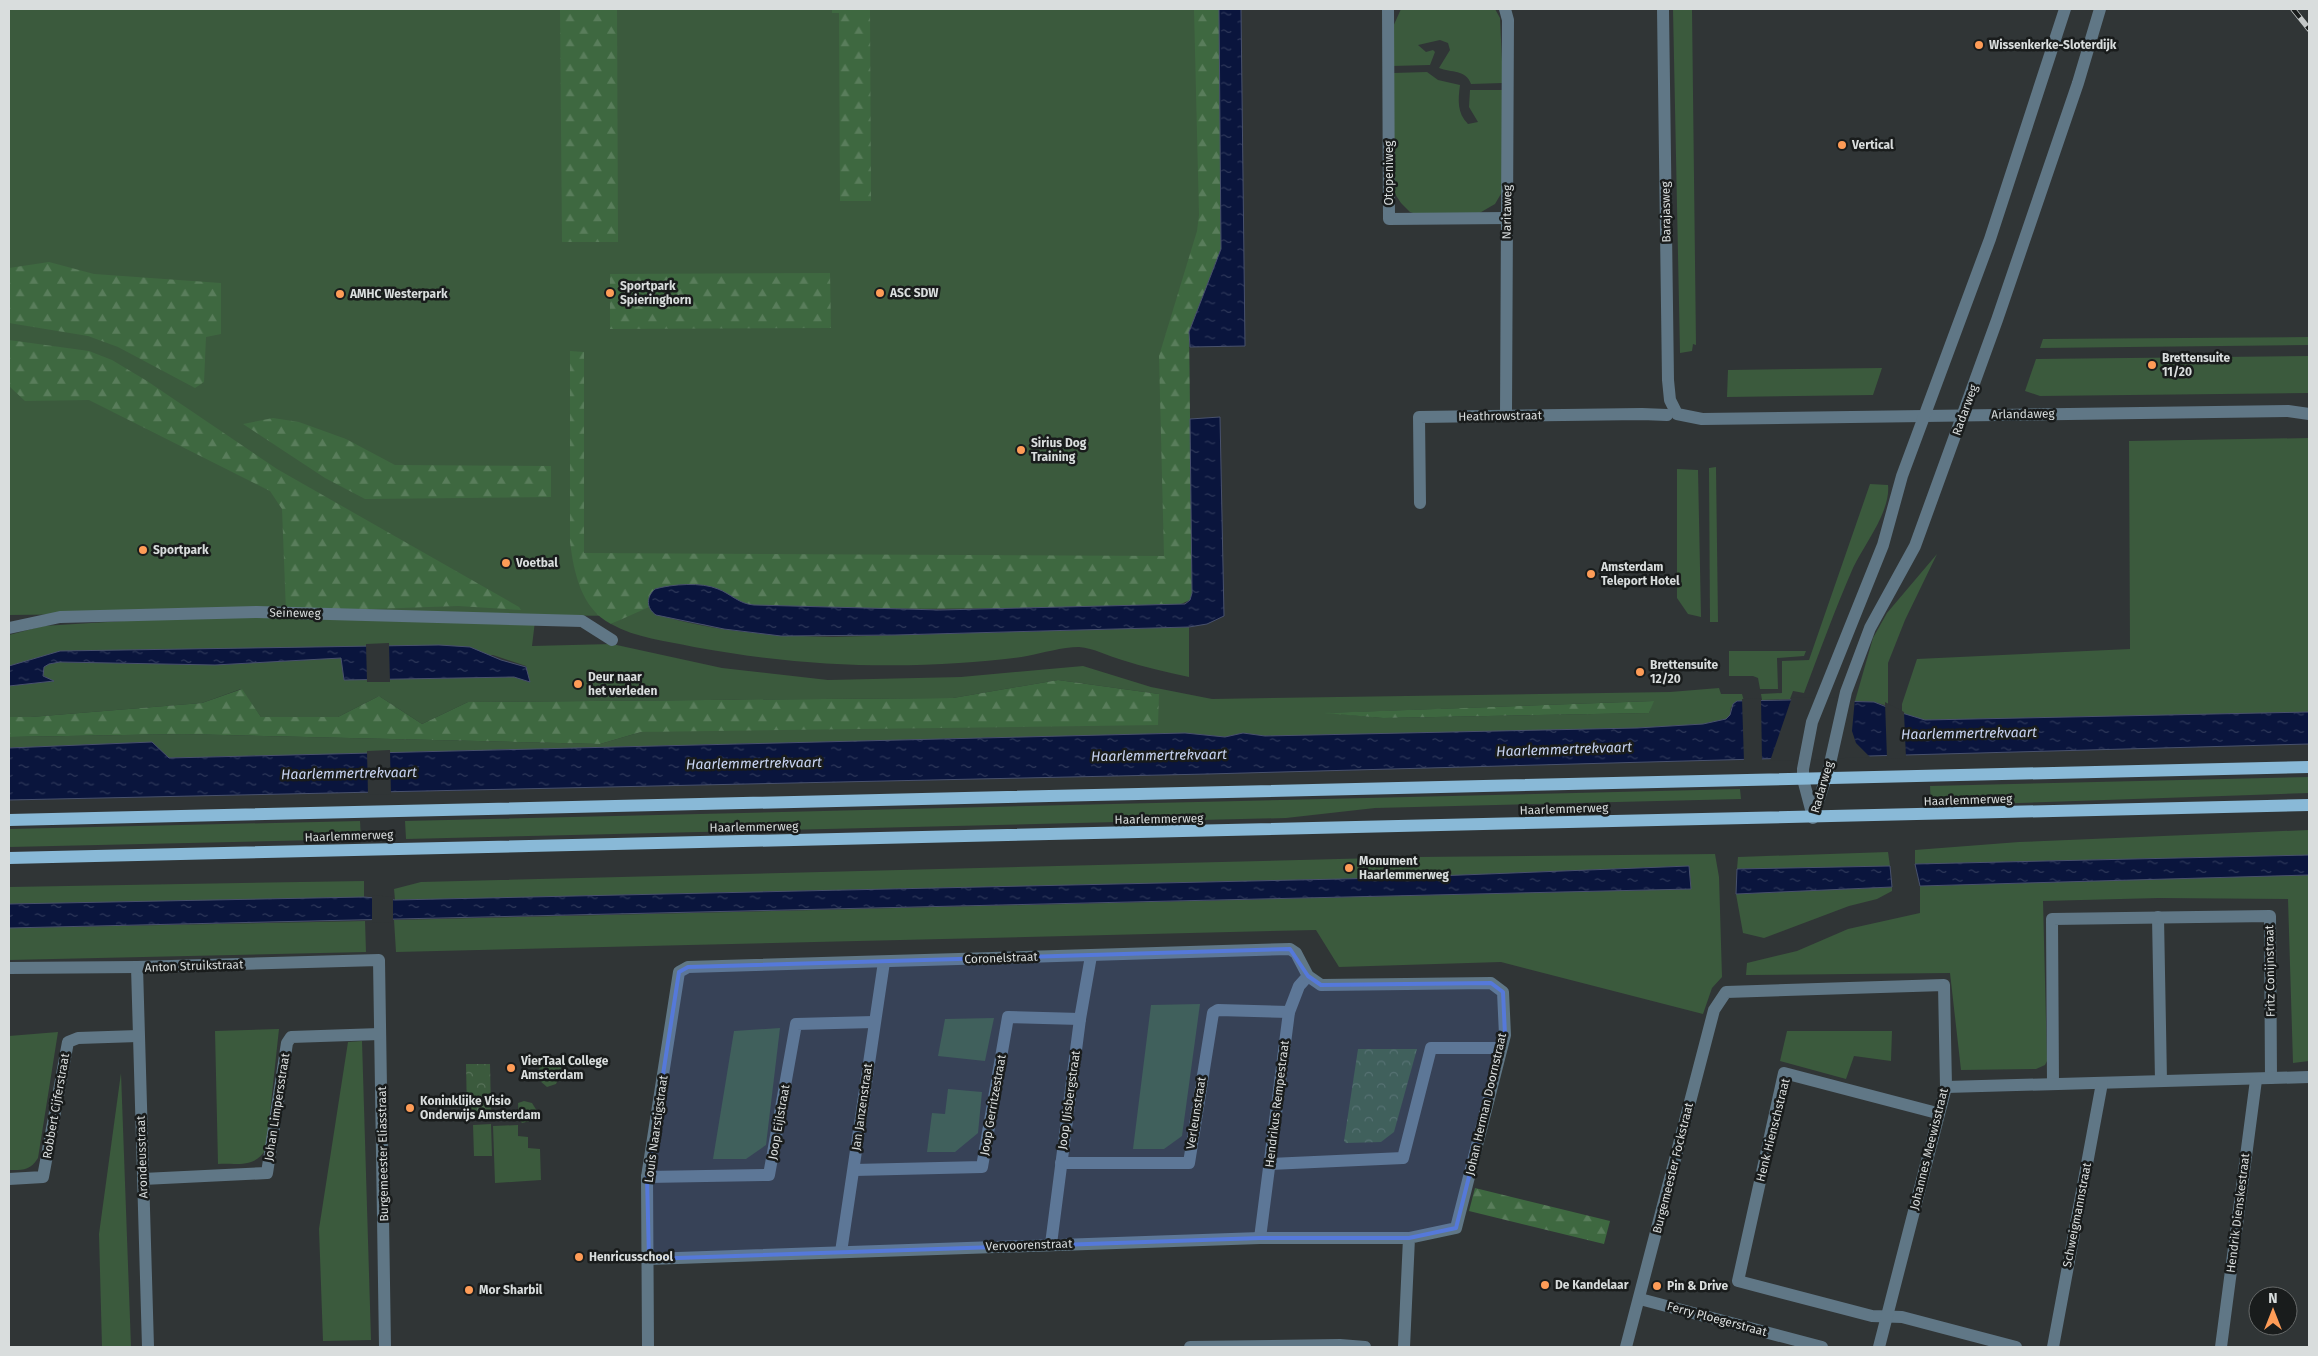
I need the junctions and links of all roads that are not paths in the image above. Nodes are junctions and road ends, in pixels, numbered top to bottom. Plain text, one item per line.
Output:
1 (1388, 9) edge
2 (1504, 9) edge
3 (1663, 9) edge
4 (2065, 9) edge
5 (2100, 9) edge
6 (1507, 218) junction
7 (1672, 414) junction
8 (1963, 414) junction
9 (2309, 414) edge
10 (1925, 415) junction
11 (1506, 416) junction
12 (1420, 503) dead end
13 (9, 628) edge
14 (612, 640) dead end
15 (2309, 767) edge
16 (1828, 773) junction
17 (1803, 774) junction
18 (2309, 805) edge
19 (1813, 818) junction
20 (9, 820) edge
21 (9, 858) edge
22 (2158, 917) junction
23 (1091, 956) junction
24 (379, 960) joint
25 (884, 962) junction
26 (137, 967) junction
27 (9, 968) edge
28 (679, 972) joint
29 (1308, 976) junction
30 (1726, 992) joint
31 (1288, 1012) junction
32 (1080, 1019) junction
33 (874, 1022) junction
34 (380, 1034) junction
35 (138, 1036) junction
36 (1501, 1048) junction
37 (2309, 1077) edge
38 (2271, 1078) junction
39 (2256, 1080) junction
40 (2161, 1081) junction
41 (2102, 1083) junction
42 (2053, 1084) junction
43 (1946, 1087) junction
44 (1938, 1113) junction
45 (1061, 1163) junction
46 (1270, 1164) junction
47 (854, 1170) junction
48 (647, 1177) junction
49 (9, 1179) edge
50 (143, 1179) junction
51 (1260, 1238) junction
52 (1409, 1238) junction
53 (1051, 1244) junction
54 (840, 1252) junction
55 (649, 1259) junction
56 (1640, 1299) junction
57 (1888, 1316) junction
58 (148, 1347) edge
59 (385, 1347) edge
60 (648, 1347) edge
61 (1190, 1347) edge
62 (1365, 1347) edge
63 (1404, 1347) edge
64 (1626, 1347) edge
65 (1822, 1347) edge
66 (1879, 1347) edge
67 (2016, 1347) edge
68 (2053, 1347) edge
69 (2221, 1347) edge

1 - 6 street, Otopeniweg
2 - 6 street, Naritaweg
3 - 7 street, Barajasweg
4 - 10 street, Radarweg
5 - 8 street, Radarweg
6 - 11 street, Naritaweg
7 - 10 street, Arlandaweg
7 - 11 street, Heathrowstraat
8 - 9 street, Arlandaweg
8 - 10 street, Arlandaweg
8 - 16 street, Radarweg
10 - 17 street, Radarweg
11 - 12 street, Heathrowstraat
13 - 14 street, Seineweg
15 - 16 main road, Haarlemmerweg
16 - 17 main road, Haarlemmerweg
16 - 19 street, Radarweg
17 - 19 street, Radarweg
17 - 20 main road, Haarlemmerweg
18 - 19 main road, Haarlemmerweg
19 - 21 main road, Haarlemmerweg
22 - 38 street, Fritz Conijnstraat
22 - 40 street
22 - 42 street, Fritz Conijnstraat
23 - 25 street, Coronelstraat
23 - 29 street, Coronelstraat
23 - 32 street, Joop IJisbergstraat
24 - 26 street, Anton Struikstraat
24 - 34 street, Burgemeester Eliasstraat
25 - 28 street, Coronelstraat
25 - 33 street, Jan Janzenstraat
26 - 27 street, Anton Struikstraat
26 - 35 street, Arondeusstraat
28 - 48 street, Louis Naarstigstraat
29 - 31 street, Hendrikus Rempestraat
29 - 36 street, Johan Herman Doornstraat
30 - 43 street, Johannes Meewisstraat
30 - 56 street, Burgemeester Fockstraat
31 - 45 street, Verleunstraat
31 - 46 street, Hendrikus Rempestraat
32 - 45 street, Joop IJisbergstraat
32 - 47 street, Joop Gerritzestraat
33 - 47 street, Jan Janzenstraat
33 - 48 street, Joop Eijlstraat
34 - 50 street, Johan Limpersstraat
34 - 59 street, Burgemeester Eliasstraat
35 - 49 street, Robbert Cijferstraat
35 - 50 street, Arondeusstraat
36 - 46 street
36 - 52 street, Johan Herman Doornstraat
37 - 38 street
38 - 39 street
39 - 40 street
39 - 69 street, Hendrik Dienskestraat
40 - 41 street
41 - 42 street
41 - 68 street, Schweigmannstraat
42 - 43 street
43 - 44 street, Johannes Meewisstraat
44 - 57 street, Johannes Meewisstraat
44 - 57 street, Henk Hienschstraat
45 - 53 street, Joop IJisbergstraat
46 - 51 street, Hendrikus Rempestraat
47 - 54 street, Jan Janzenstraat
48 - 55 street, Louis Naarstigstraat
50 - 58 street, Arondeusstraat
51 - 52 street, Vervoorenstraat
51 - 53 street, Vervoorenstraat
52 - 63 street
53 - 54 street, Vervoorenstraat
54 - 55 street, Vervoorenstraat
55 - 60 street, Louis Naarstigstraat
56 - 64 street, Burgemeester Fockstraat
56 - 65 street, Ferry Ploegerstraat
57 - 66 street, Johannes Meewisstraat
57 - 67 street
61 - 62 street

